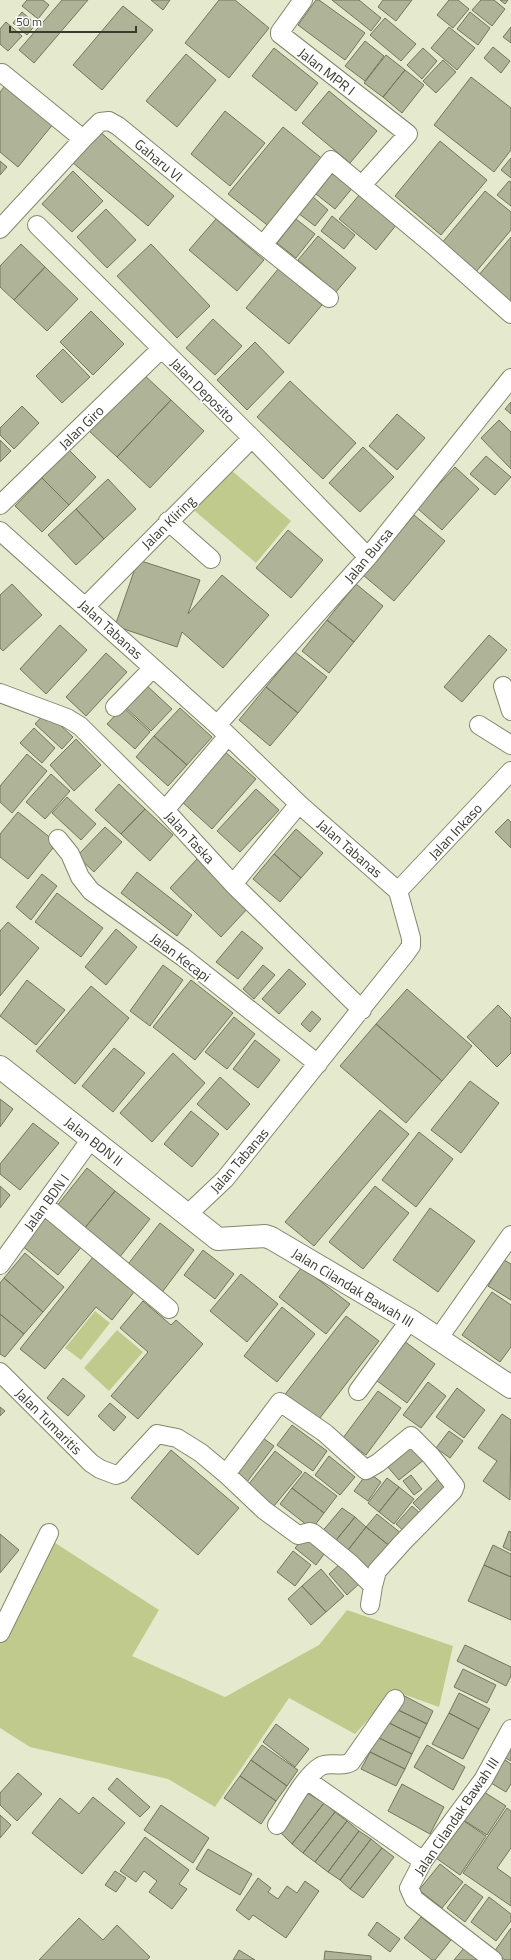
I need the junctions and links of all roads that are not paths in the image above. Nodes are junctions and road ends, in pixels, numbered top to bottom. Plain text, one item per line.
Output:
1 (303, 0) edge
2 (2, 72) dead end
3 (83, 139) junction
4 (362, 185) junction
5 (37, 225) dead end
6 (0, 229) edge
7 (263, 245) junction
8 (329, 298) dead end
9 (511, 314) edge
10 (161, 349) junction
11 (511, 378) edge
12 (252, 438) junction
13 (0, 505) edge
14 (168, 521) junction
15 (0, 531) edge
16 (368, 557) junction
17 (211, 559) dead end
18 (86, 606) junction
19 (153, 668) junction
20 (503, 686) dead end
21 (0, 693) edge
22 (115, 707) dead end
23 (511, 711) edge
24 (479, 724) dead end
25 (222, 731) junction
26 (511, 745) edge
27 (511, 771) edge
28 (300, 804) junction
29 (165, 810) junction
30 (58, 839) dead end
31 (232, 884) junction
32 (398, 891) junction
33 (362, 1010) junction
34 (318, 1064) junction
35 (0, 1067) edge
36 (91, 1139) junction
37 (44, 1205) junction
38 (187, 1215) junction
39 (511, 1235) edge
40 (0, 1265) edge
41 (169, 1309) dead end
42 (410, 1320) junction
43 (438, 1339) junction
44 (0, 1372) edge
45 (511, 1387) edge
46 (358, 1391) dead end
47 (226, 1474) junction
48 (49, 1533) dead end
49 (373, 1586) junction
50 (370, 1605) dead end
51 (0, 1632) edge
52 (394, 1699) dead end
53 (511, 1729) edge
54 (307, 1780) junction
55 (277, 1825) dead end
56 (423, 1861) junction
57 (494, 1960) edge

1 - 4 street, Jalan MPR I
2 - 3 street
3 - 6 street, Gaharu VI
3 - 7 street, Gaharu VI
4 - 7 street
4 - 9 street
5 - 10 street, Jalan Deposito
7 - 8 street, Gaharu VI
10 - 12 street, Jalan Deposito
10 - 13 street, Jalan Giro
11 - 16 street, Jalan Bursa
12 - 14 street, Jalan Kliring
12 - 16 street, Jalan Deposito
14 - 17 street
14 - 18 street, Jalan Kliring
15 - 18 street, Jalan Tabanas
16 - 25 street, Jalan Bursa
18 - 19 street, Jalan Tabanas
19 - 22 street
19 - 25 street, Jalan Tabanas
20 - 23 street
21 - 29 street, Jalan Taska
24 - 26 street
25 - 28 street, Jalan Tabanas
25 - 29 street, Jalan Bursa
27 - 32 street, Jalan Inkaso
28 - 31 street
28 - 32 street, Jalan Tabanas
29 - 31 street, Jalan Taska
30 - 34 street, Jalan Kecapi
31 - 33 street, Jalan Taska
32 - 33 street, Jalan Tabanas
33 - 34 street, Jalan Tabanas
34 - 38 street, Jalan Tabanas
35 - 36 street, Jalan BDN II
36 - 37 street, Jalan BDN I
36 - 38 street, Jalan BDN II
37 - 40 street, Jalan BDN I
37 - 41 street
38 - 42 street, Jalan Cilandak Bawah III
39 - 43 street
42 - 43 street, Jalan Cilandak Bawah III
42 - 46 street
43 - 45 street, Jalan Cilandak Bawah III
44 - 47 street, Jalan Tumaritis
47 - 49 street
47 - 49 street
48 - 51 street
49 - 50 street
52 - 54 street
53 - 56 street, Jalan Cilandak Bawah III
54 - 55 street
54 - 56 street
56 - 57 street, Jalan Cilandak Bawah III

